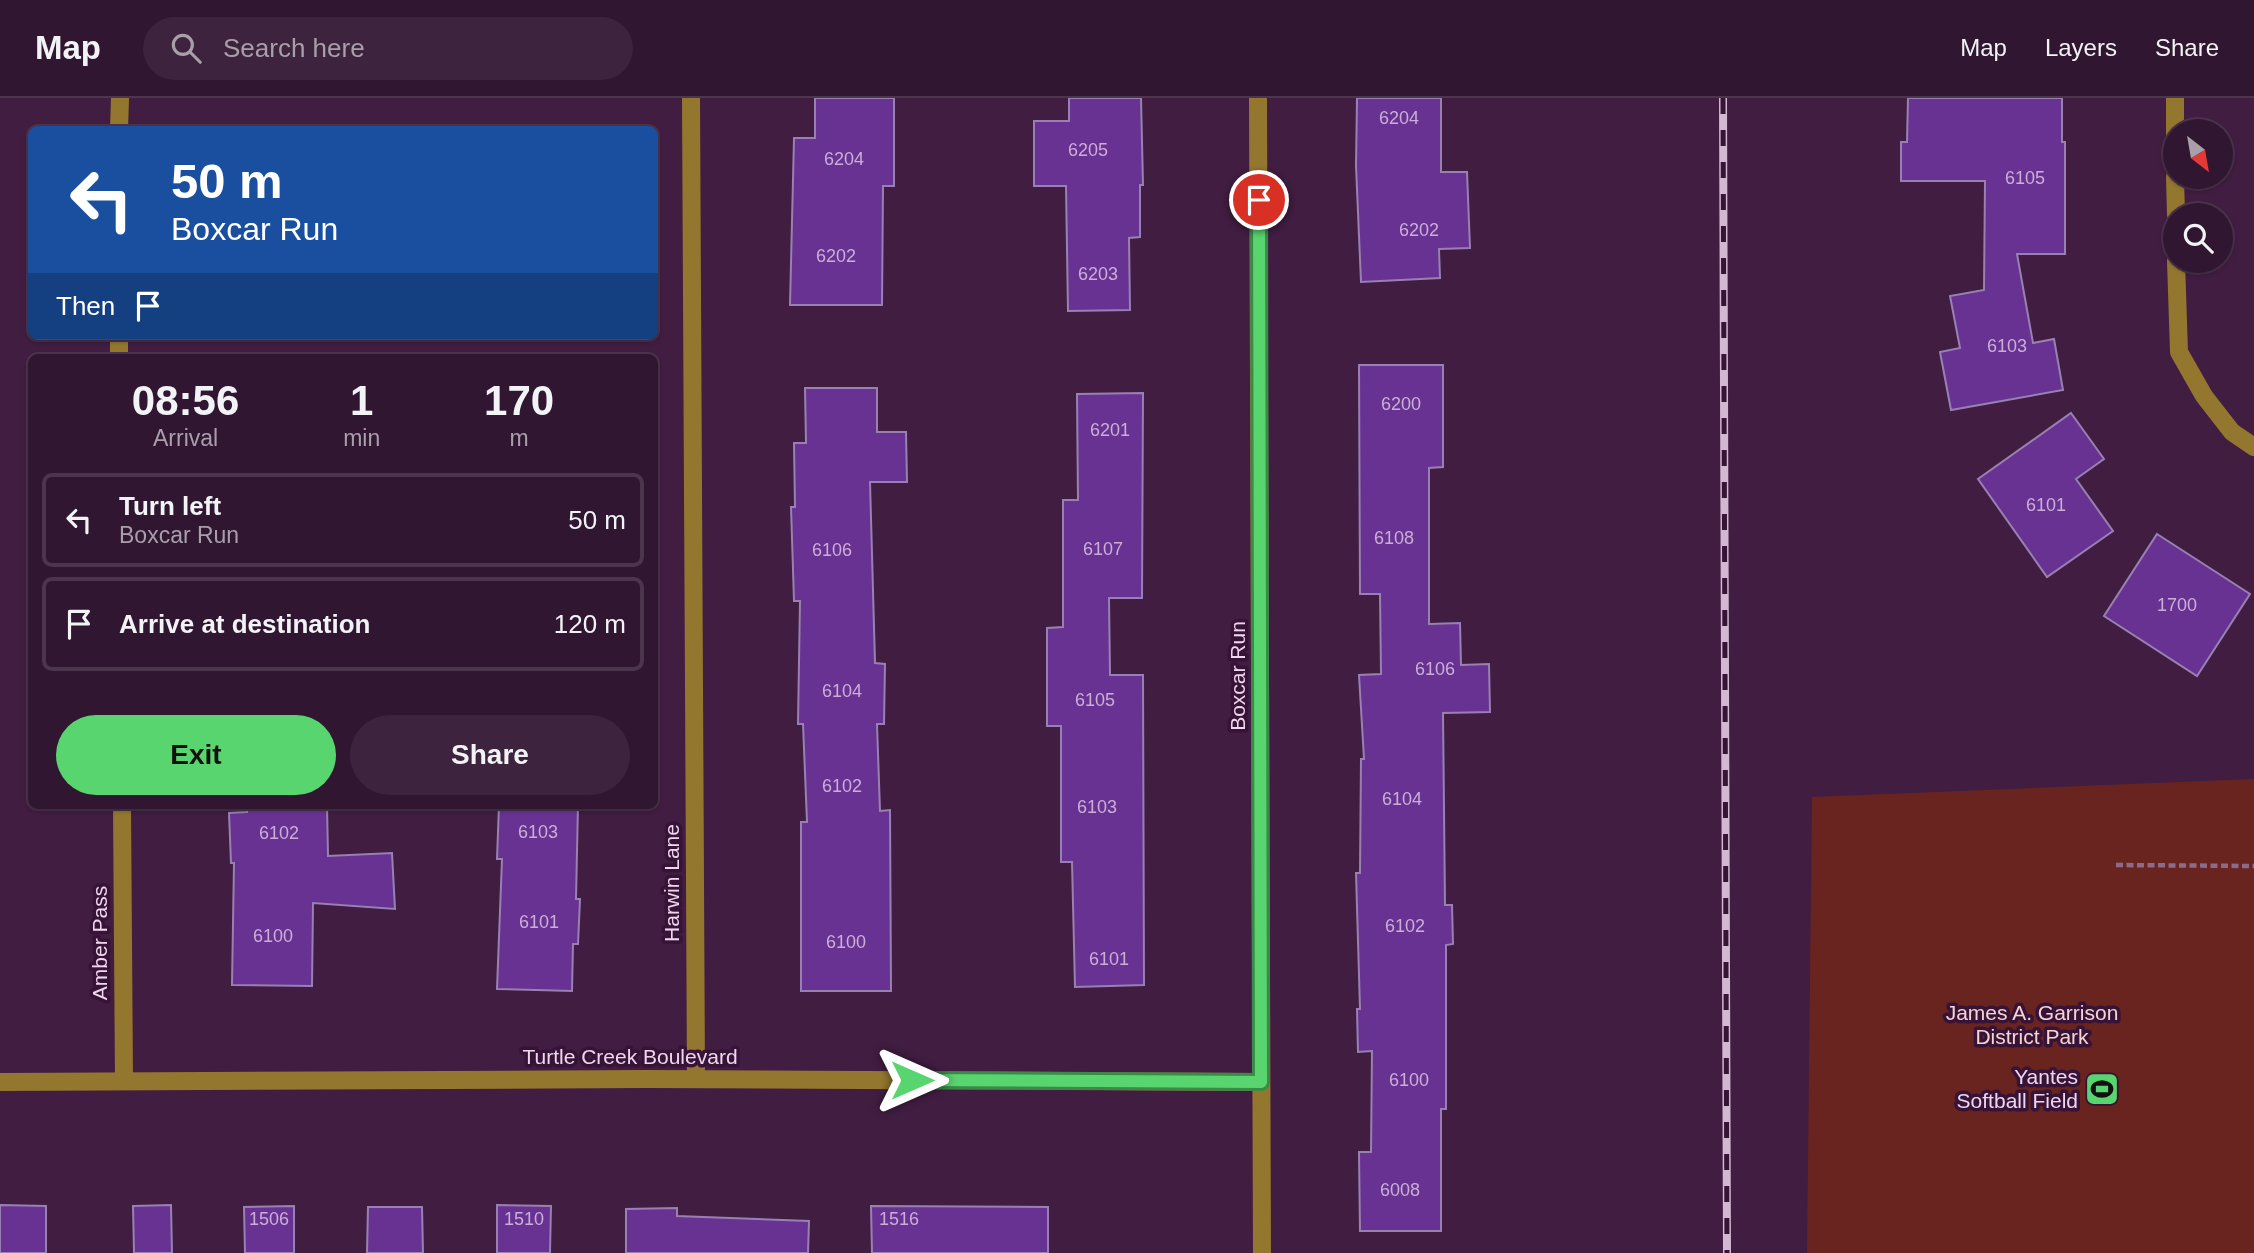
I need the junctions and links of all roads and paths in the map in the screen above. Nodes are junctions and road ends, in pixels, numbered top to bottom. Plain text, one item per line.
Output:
1 (120, 98) edge
2 (691, 98) edge
3 (1258, 98) edge
4 (2175, 98) edge
5 (2175, 119) edge
6 (120, 126) edge
7 (2176, 273) edge
8 (2254, 447) edge
9 (122, 809) edge
10 (2116, 865) dead end
11 (2254, 866) edge
12 (696, 1079) junction
13 (124, 1081) junction
14 (0, 1082) edge
15 (1261, 1082) junction
16 (1262, 1253) edge

1 - 6 street
2 - 12 street, Harwin Lane
3 - 15 street, Boxcar Run
4 - 5 street
7 - 8 street
9 - 13 street, Amber Pass
10 - 11 path
12 - 13 street, Turtle Creek Boulevard
12 - 15 street, Turtle Creek Boulevard
13 - 14 street, Turtle Creek Boulevard
15 - 16 street, Boxcar Run

